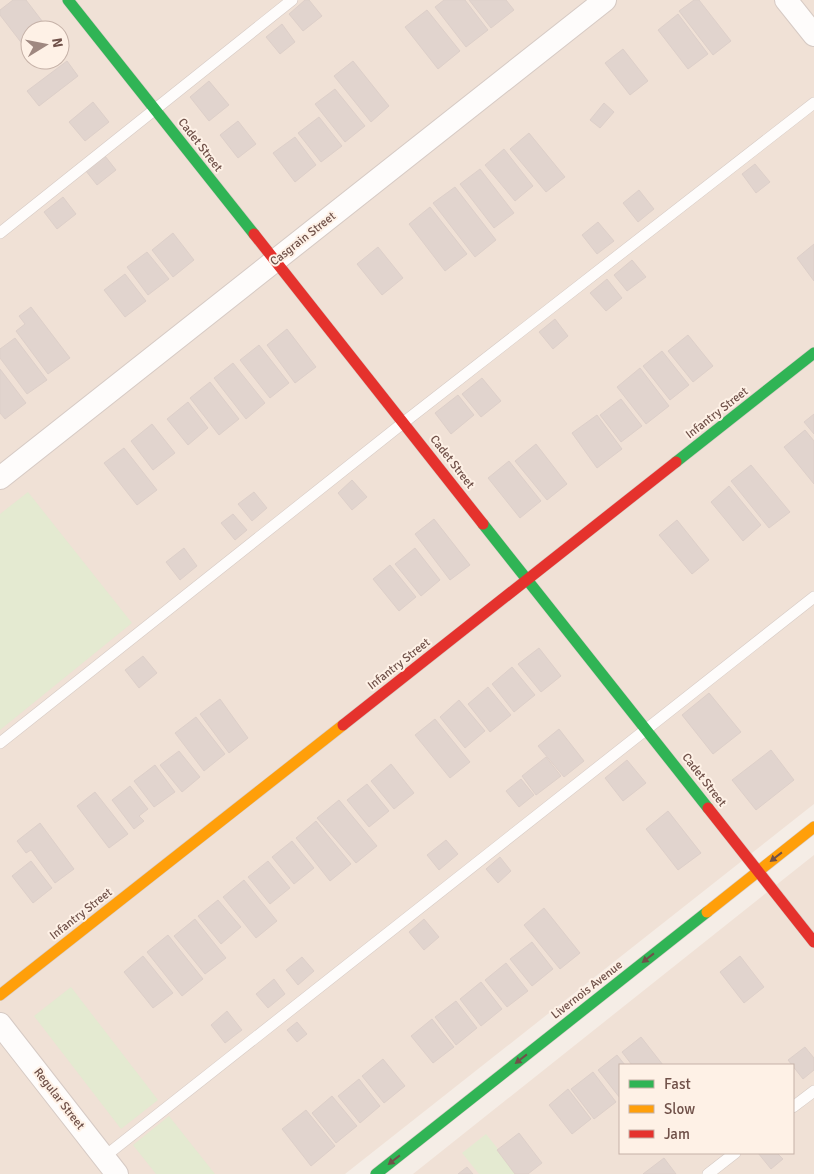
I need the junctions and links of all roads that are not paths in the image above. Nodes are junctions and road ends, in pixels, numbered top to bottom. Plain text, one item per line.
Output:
1 (68, 0) edge
2 (292, 0) edge
3 (605, 0) edge
4 (786, 0) edge
5 (814, 35) edge
6 (814, 104) edge
7 (155, 110) junction
8 (0, 233) edge
9 (275, 261) junction
10 (814, 353) edge
11 (403, 423) junction
12 (0, 478) edge
13 (527, 580) junction
14 (814, 597) edge
15 (646, 729) junction
16 (0, 743) edge
17 (814, 827) edge
18 (759, 871) junction
19 (814, 942) edge
20 (0, 995) edge
21 (0, 1024) edge
22 (814, 1091) edge
23 (794, 1106) edge
24 (734, 1154) edge
25 (109, 1168) edge
26 (376, 1174) edge
27 (708, 1174) edge

1 - 7 street, Cadet Street
2 - 7 lane
3 - 9 street, Casgrain Street
4 - 5 street
6 - 11 lane
7 - 8 lane
7 - 9 street, Cadet Street
9 - 11 street, Cadet Street
9 - 12 street, Casgrain Street
10 - 13 street, Infantry Street
11 - 13 street, Cadet Street
11 - 16 lane
13 - 15 street, Cadet Street
13 - 20 street, Infantry Street
14 - 15 lane
15 - 18 street, Cadet Street
15 - 25 lane
17 -> 18 street, Livernois Avenue
18 - 19 street, Cadet Street
18 -> 26 street, Livernois Avenue
21 - 25 street, Regular Street
22 - 23 lane
24 - 27 lane

